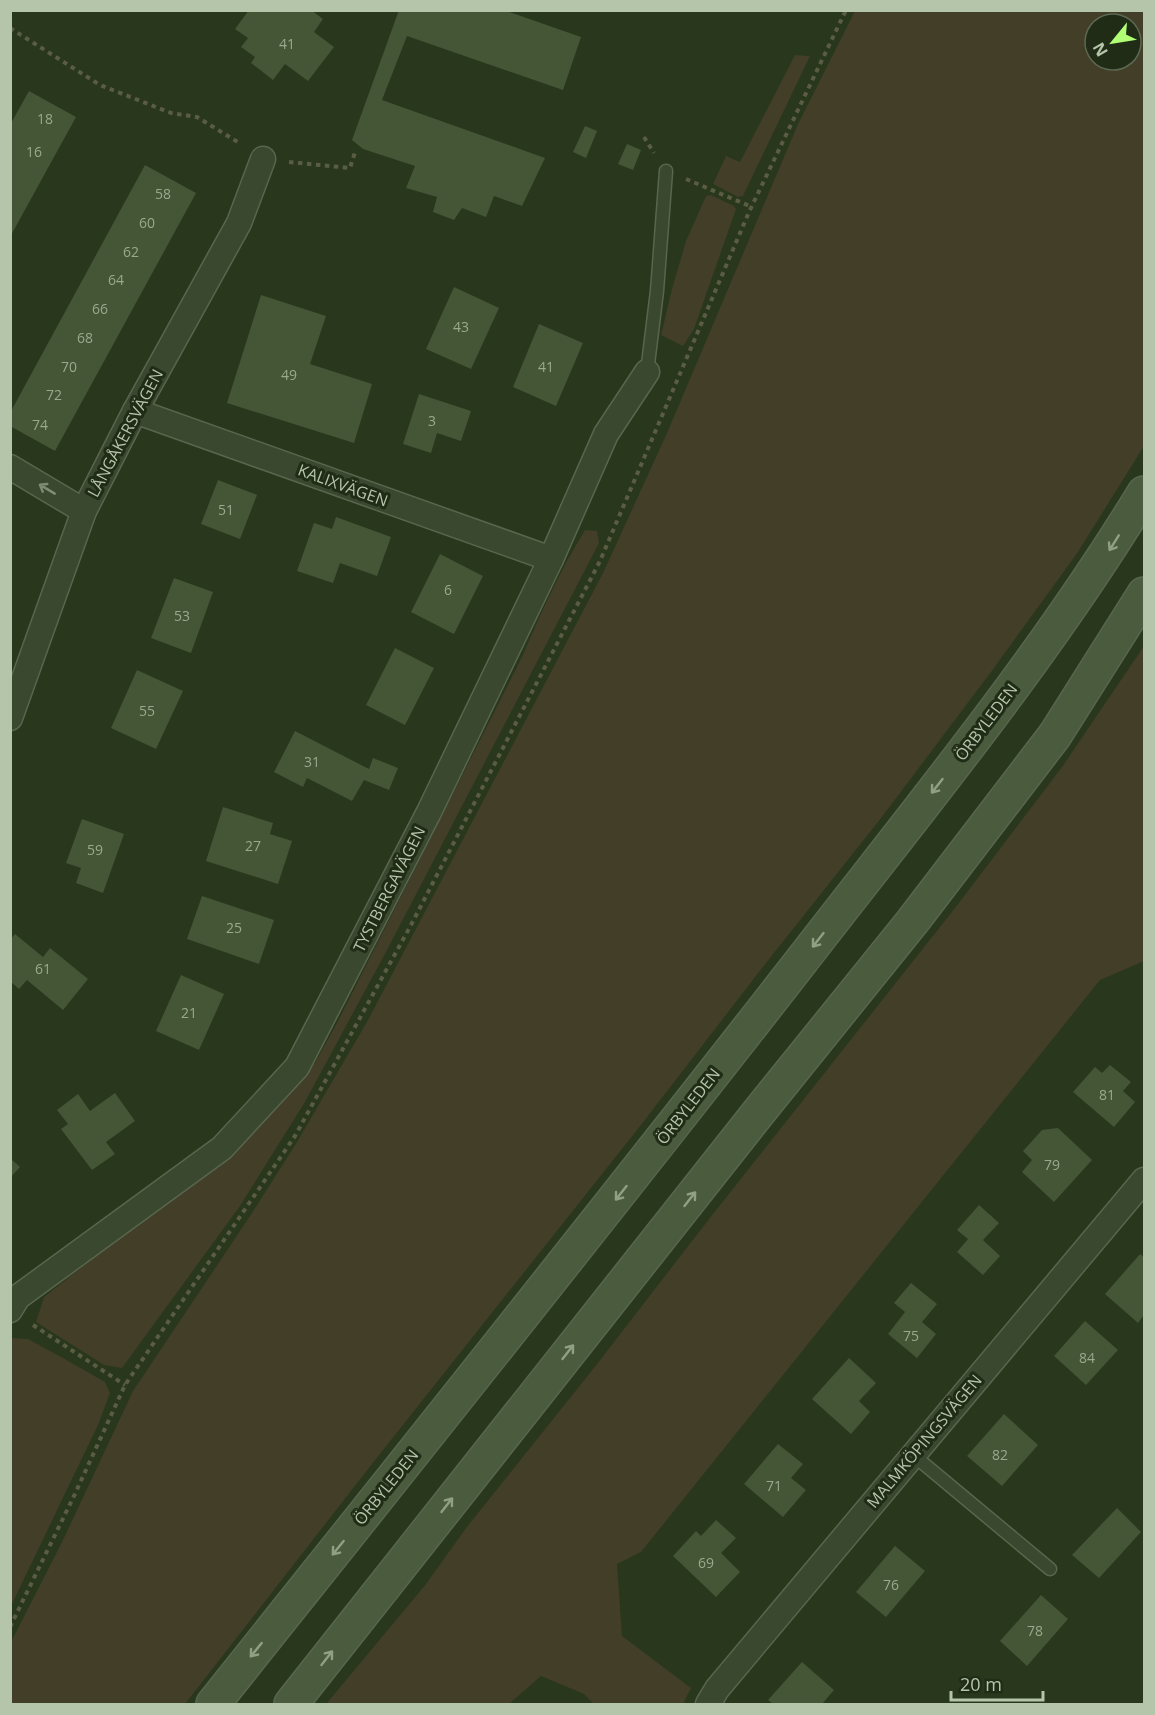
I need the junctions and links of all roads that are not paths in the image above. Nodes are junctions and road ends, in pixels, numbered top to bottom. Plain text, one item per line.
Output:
1 (263, 159) road end
2 (666, 171) road end
3 (647, 372) joint
4 (135, 411) junction
5 (10, 467) edge
6 (1144, 493) edge
7 (84, 511) junction
8 (551, 559) junction
9 (1144, 594) edge
10 (10, 718) edge
11 (1144, 1180) edge
12 (13, 1299) edge
13 (912, 1454) junction
14 (1050, 1569) dead end
15 (213, 1704) edge
16 (291, 1704) edge
17 (708, 1704) edge

1 - 4 street, LÅNGÅKERSVÄGEN
2 - 3 lane
3 - 8 street, TYSTBERGAVÄGEN
4 - 7 street, LÅNGÅKERSVÄGEN
4 - 8 street, KALIXVÄGEN
7 -> 5 street
6 -> 15 main road, ÖRBYLEDEN
7 - 10 street, LÅNGÅKERSVÄGEN
8 - 12 street, TYSTBERGAVÄGEN
16 -> 9 main road
11 - 13 street, MALMKÖPINGSVÄGEN
13 - 14 lane
13 - 17 street, MALMKÖPINGSVÄGEN

